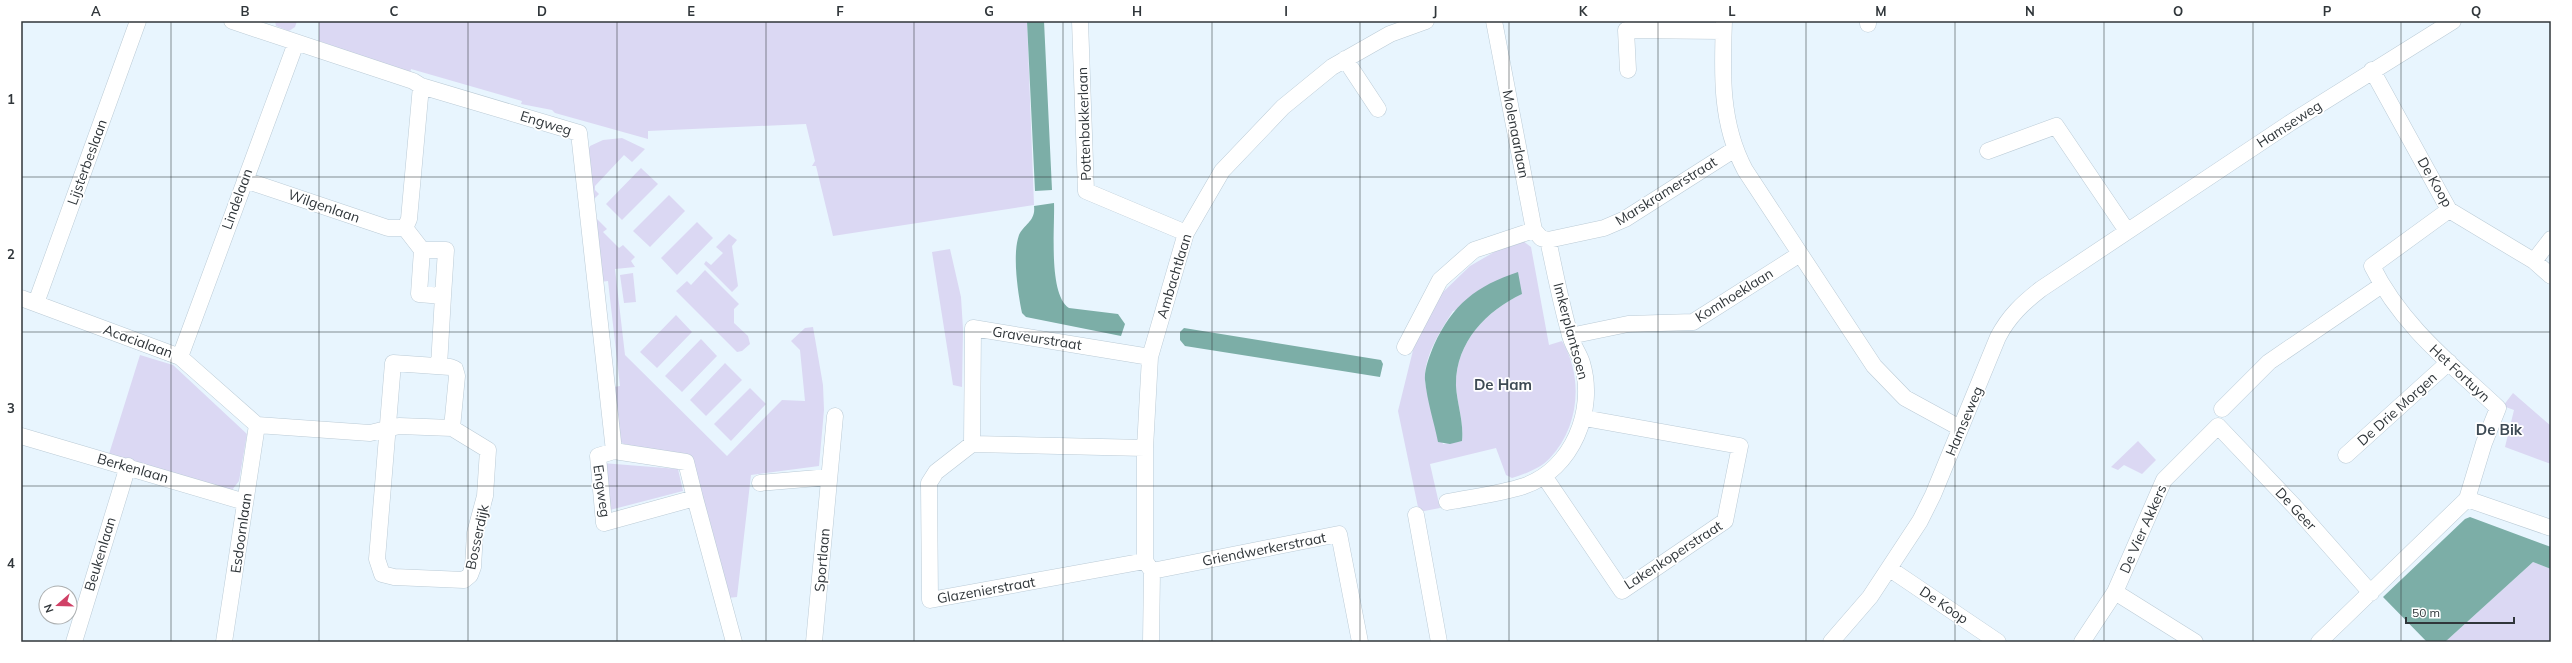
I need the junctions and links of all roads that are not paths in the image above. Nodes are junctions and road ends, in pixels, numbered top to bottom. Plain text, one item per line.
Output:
1 (138, 21) edge
2 (232, 21) edge
3 (1080, 21) edge
4 (1426, 21) edge
5 (1494, 21) edge
6 (2453, 21) edge
7 (1724, 26) edge
8 (296, 43) junction
9 (1345, 59) junction
10 (1628, 70) dead end
11 (2372, 70) junction
12 (421, 86) junction
13 (1378, 109) dead end
14 (1735, 148) junction
15 (1988, 150) dead end
16 (245, 180) junction
17 (2450, 210) junction
18 (405, 228) junction
19 (1534, 230) junction
20 (2128, 231) junction
21 (1186, 233) junction
22 (2551, 239) edge
23 (1548, 240) junction
24 (422, 250) junction
25 (1800, 254) junction
26 (2534, 261) junction
27 (2551, 276) edge
28 (2382, 285) junction
29 (443, 296) junction
30 (29, 301) edge
31 (1570, 336) junction
32 (1405, 347) dead end
33 (180, 356) junction
34 (1150, 357) junction
35 (2449, 362) junction
36 (439, 366) junction
37 (2222, 409) dead end
38 (835, 416) dead end
39 (1584, 418) junction
40 (257, 425) junction
41 (2218, 426) joint
42 (452, 428) junction
43 (1960, 428) junction
44 (387, 429) junction
45 (21, 436) edge
46 (972, 444) junction
47 (1144, 448) junction
48 (614, 451) junction
49 (2346, 455) dead end
50 (128, 466) junction
51 (1544, 476) junction
52 (829, 477) junction
53 (760, 483) dead end
54 (695, 498) junction
55 (2467, 499) junction
56 (245, 502) junction
57 (1447, 502) dead end
58 (1416, 515) dead end
59 (2551, 528) edge
60 (1148, 566) junction
61 (1890, 569) junction
62 (2115, 592) junction
63 (2371, 593) junction
64 (74, 642) edge
65 (224, 642) edge
66 (734, 642) edge
67 (814, 642) edge
68 (1151, 642) edge
69 (1360, 642) edge
70 (1439, 642) edge
71 (1831, 642) edge
72 (1998, 642) edge
73 (2082, 642) edge
74 (2196, 642) edge
75 (2319, 642) edge

1 - 30 street, Lijsterbeslaan
2 - 8 street, Engweg
3 - 21 street, Pottenbakkerlaan
4 - 9 street, Ambachtlaan
5 - 19 street, Molenaarlaan
6 - 11 street, Hamseweg
7 - 10 street
7 - 14 street
8 - 12 street, Engweg
8 - 16 street, Lindelaan
9 - 13 street
9 - 21 street, Ambachtlaan
11 - 17 street, De Koop
11 - 20 street, Hamseweg
12 - 18 street
12 - 48 street, Engweg
14 - 23 street, Marskramerstraat
14 - 25 street
15 - 20 street
16 - 18 street, Wilgenlaan
16 - 33 street, Lindelaan
17 - 26 street, De Koop
17 - 28 street, Het Fortuyn
18 - 24 street
19 - 23 street
19 - 32 street
20 - 43 street, Hamseweg
21 - 34 street, Ambachtlaan
22 - 26 street
23 - 31 street, Imkerplantsoen
24 - 29 street
24 - 29 street
25 - 31 street, Komhoeklaan
25 - 43 street
26 - 27 street, De Koop
28 - 35 street, Het Fortuyn
28 - 37 street
29 - 36 street
30 - 33 street, Acacialaan
31 - 39 street, Imkerplantsoen
33 - 40 street, Acacialaan
34 - 46 street, Graveurstraat
34 - 47 street, Ambachtlaan
35 - 49 street, De Drie Morgen
35 - 55 street, Het Fortuyn
36 - 42 street, Bosserdijk
36 - 44 street, Bosserdijk
38 - 52 street, Sportlaan
39 - 51 street, Imkerplantsoen
39 - 51 street, Lakenkoperstraat
40 - 44 street, Bosserdijk
40 - 56 street, Esdoornlaan
41 - 62 street, De Vier Akkers
41 - 63 street, De Geer
42 - 44 street, Bosserdijk
42 - 44 street, Bosserdijk
43 - 61 street, Hamseweg
45 - 50 street, Berkenlaan
46 - 47 street
46 - 60 street, Glazenierstraat
47 - 60 street, Ambachtlaan
48 - 54 street, Engweg
48 - 54 street, Engweg
50 - 56 street, Berkenlaan
50 - 64 street, Beukenlaan
51 - 57 street, Imkerplantsoen
52 - 53 street
52 - 67 street, Sportlaan
54 - 66 street, Engweg
55 - 59 street
55 - 63 street, Het Fortuyn
56 - 65 street, Esdoornlaan
58 - 70 street
60 - 68 street, Ambachtlaan
60 - 69 street, Griendwerkerstraat
61 - 71 street, Hamseweg
61 - 72 street, De Koop
62 - 73 street, De Vier Akkers
62 - 74 street
63 - 75 street, Het Fortuyn

